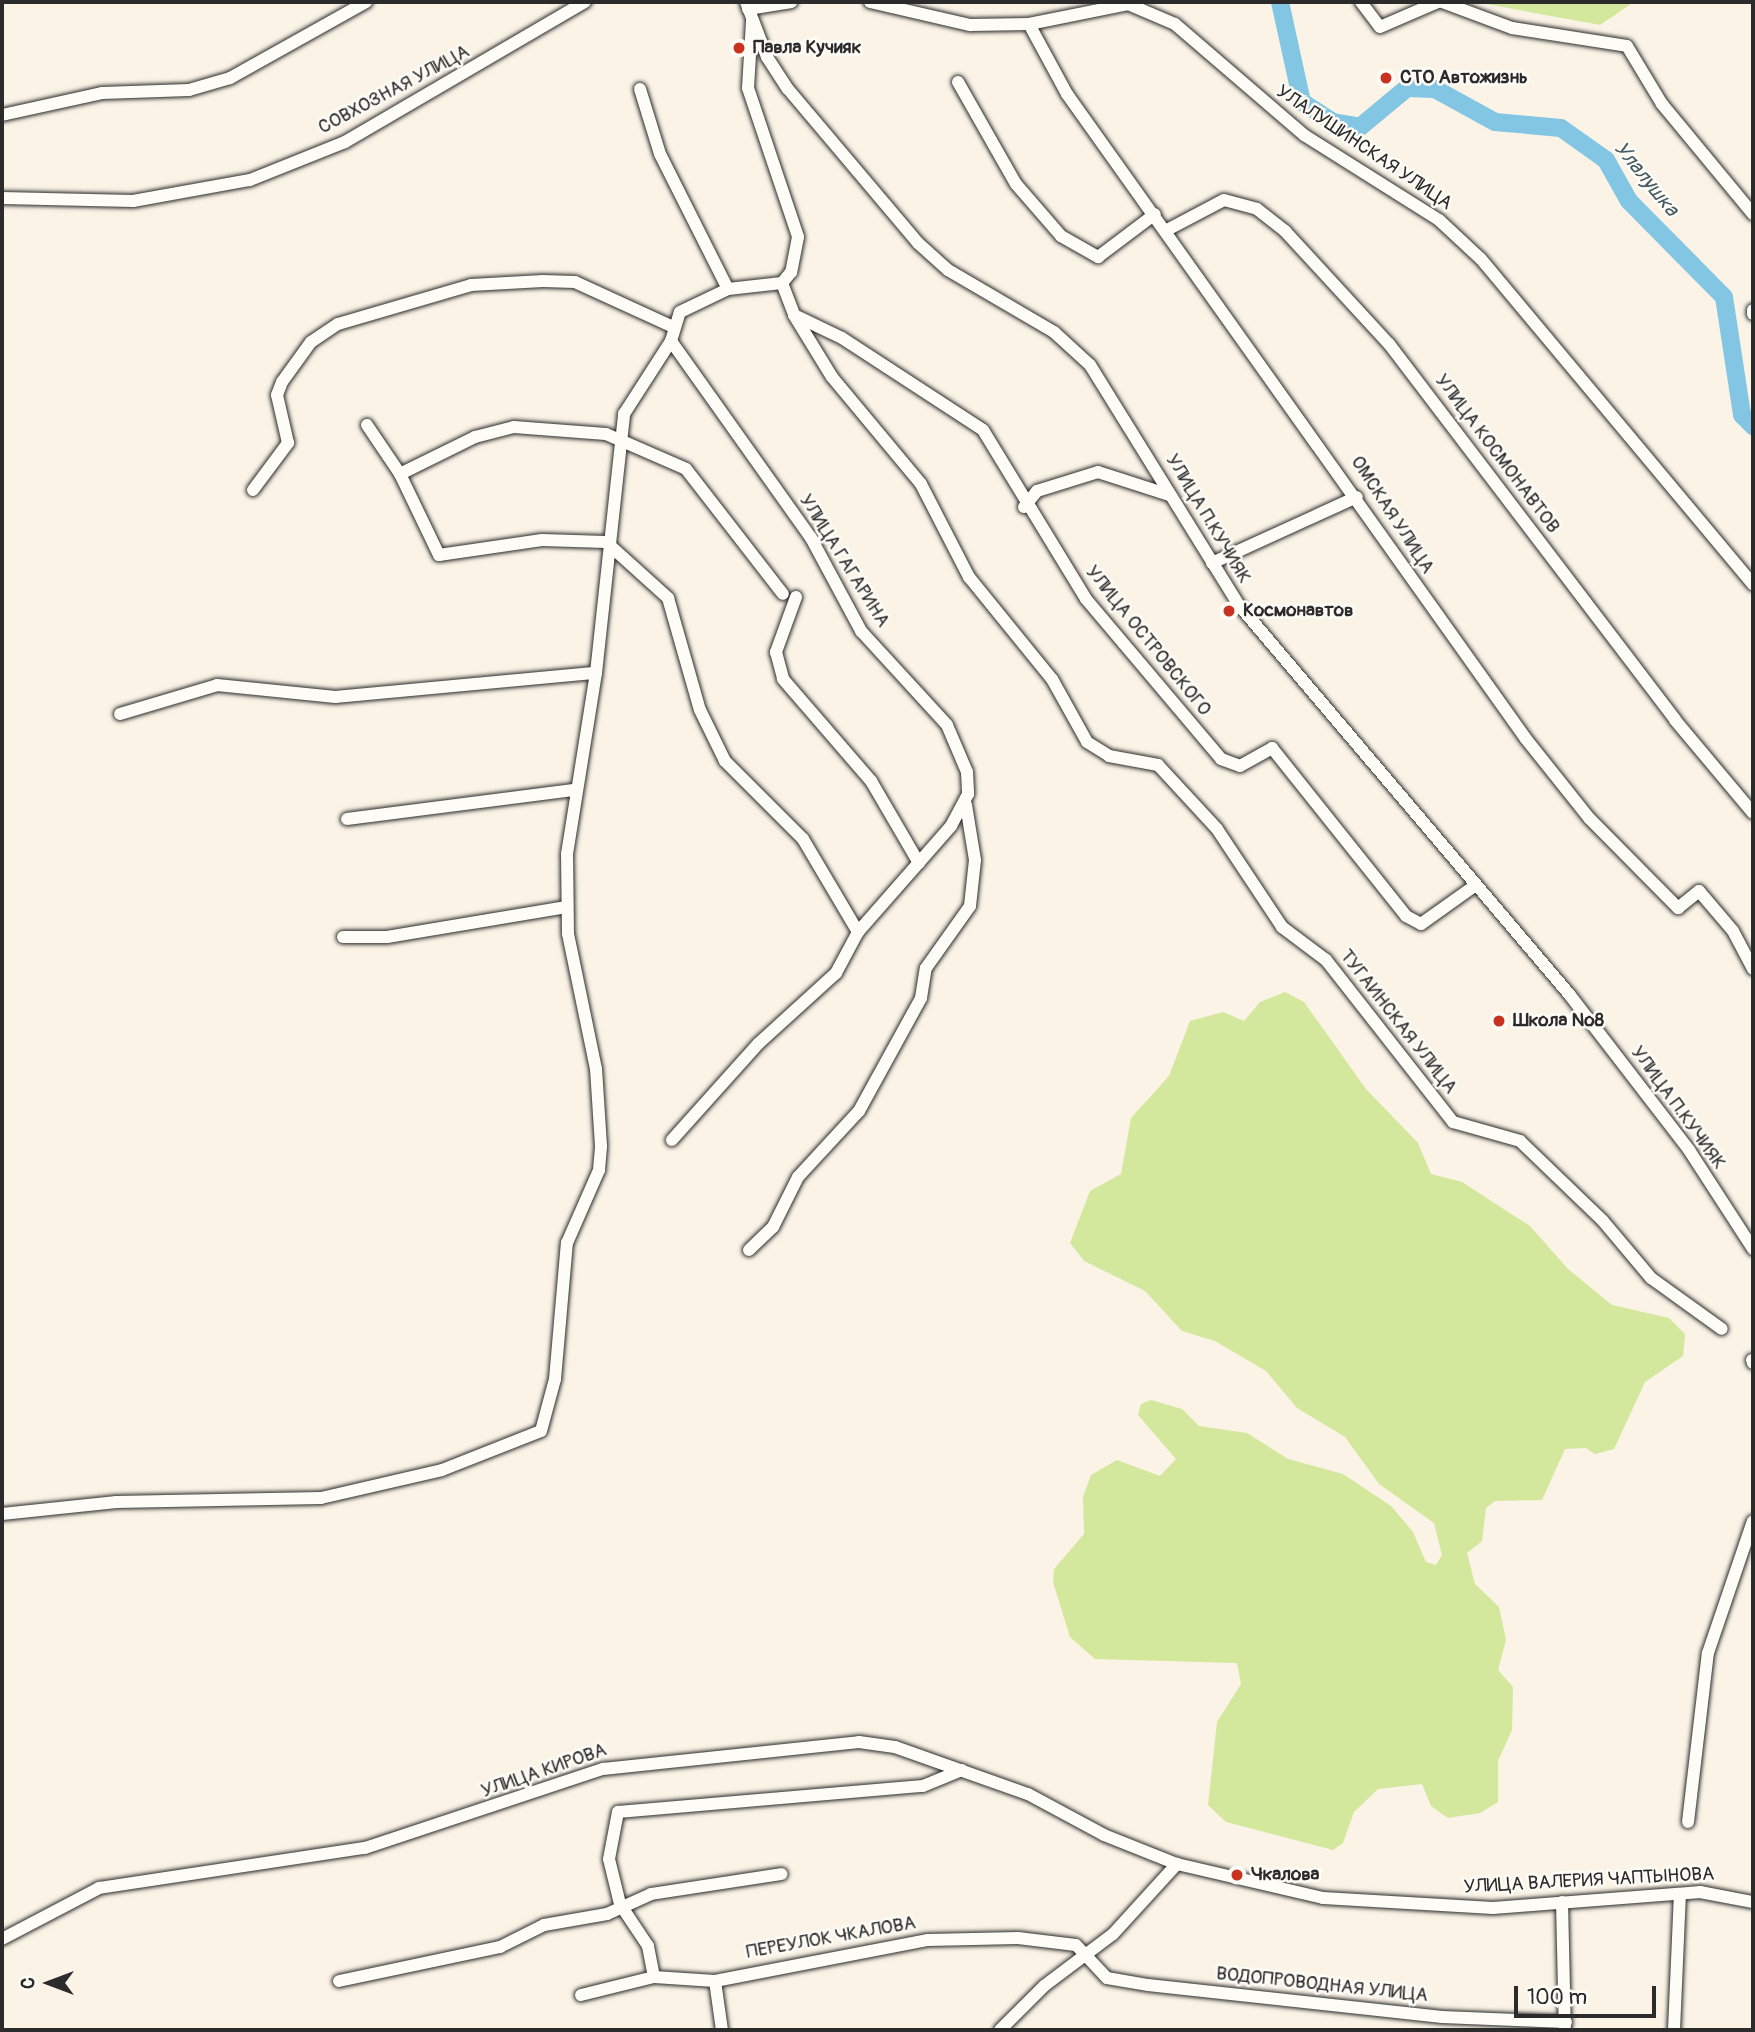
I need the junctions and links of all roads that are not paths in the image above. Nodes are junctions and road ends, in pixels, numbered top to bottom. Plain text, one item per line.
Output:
1 (366, 2) edge
2 (585, 2) edge
3 (791, 2) edge
4 (870, 2) edge
5 (1360, 2) edge
6 (1440, 2) edge
7 (352, 6) edge
8 (749, 10) edge
9 (1029, 24) junction
10 (958, 82) dead end
11 (640, 89) dead end
12 (2, 115) edge
13 (2, 198) edge
14 (1155, 214) junction
15 (1753, 214) edge
16 (1167, 230) junction
17 (782, 283) junction
18 (728, 289) junction
19 (793, 315) junction
20 (671, 326) junction
21 (671, 341) junction
22 (367, 425) dead end
23 (620, 444) junction
24 (400, 474) junction
25 (253, 490) dead end
26 (1168, 495) junction
27 (1357, 497) junction
28 (1024, 507) junction
29 (606, 542) junction
30 (1212, 563) junction
31 (1753, 584) edge
32 (596, 673) junction
33 (120, 714) dead end
34 (573, 790) junction
35 (966, 805) junction
36 (1753, 813) edge
37 (347, 819) dead end
38 (919, 863) junction
39 (1473, 887) junction
40 (567, 907) junction
41 (858, 932) junction
42 (343, 937) dead end
43 (1753, 969) edge
44 (672, 1140) dead end
45 (1753, 1249) edge
46 (749, 1250) dead end
47 (1722, 1329) dead end
48 (2, 1514) edge
49 (1753, 1521) edge
50 (1750, 1540) edge
51 (962, 1770) junction
52 (1688, 1822) dead end
53 (1177, 1864) junction
54 (781, 1874) dead end
55 (1680, 1894) junction
56 (1562, 1902) junction
57 (1753, 1902) edge
58 (620, 1904) junction
59 (2, 1939) edge
60 (1088, 1954) junction
61 (654, 1977) junction
62 (715, 1981) junction
63 (339, 1982) dead end
64 (581, 1995) dead end
65 (1565, 2026) edge
66 (722, 2030) edge
67 (1000, 2030) edge
68 (1674, 2030) edge

1 - 7 street
2 - 13 street, СОВХОЗНАЯ УЛИЦА
3 - 8 street
4 - 9 street, УЛАЛУШИНСКАЯ УЛИЦА
5 - 6 street
6 - 15 street
7 - 12 street
8 - 17 street
8 - 26 street, УЛИЦА П.КУЧИЯК
9 - 14 street, ОМСКАЯ УЛИЦА
9 - 31 street, УЛАЛУШИНСКАЯ УЛИЦА
10 - 14 street
11 - 18 street
14 - 16 street, ОМСКАЯ УЛИЦА
16 - 27 street, ОМСКАЯ УЛИЦА
16 - 36 street, УЛИЦА КОСМОНАВТОВ
17 - 18 street
17 - 19 street, ТУГАИНСКАЯ УЛИЦА
18 - 20 street
19 - 28 street, УЛИЦА ОСТРОВСКОГО
19 - 47 street, ТУГАИНСКАЯ УЛИЦА
20 - 21 street
20 - 25 street
21 - 23 street
21 - 35 street, УЛИЦА ГАГАРИНА
22 - 24 street
23 - 24 street
23 - 29 street
23 - 38 street
24 - 29 street
26 - 28 street
26 - 30 street, УЛИЦА П.КУЧИЯК
27 - 30 street
27 - 43 street, ОМСКАЯ УЛИЦА
28 - 39 street, УЛИЦА ОСТРОВСКОГО
29 - 32 street
29 - 41 street
30 - 39 street, УЛИЦА П.КУЧИЯК
32 - 33 street
32 - 34 street
34 - 37 street
34 - 40 street
35 - 38 street
35 - 46 street, УЛИЦА ГАГАРИНА
38 - 41 street
39 - 45 street, УЛИЦА П.КУЧИЯК
40 - 42 street
40 - 48 street
41 - 44 street
49 - 50 street
50 - 52 street
51 - 53 street, УЛИЦА КИРОВА
51 - 58 street
51 - 59 street, УЛИЦА КИРОВА
53 - 56 street, УЛИЦА ВАЛЕРИЯ ЧАПТЫНОВА
53 - 60 street
54 - 58 street
55 - 56 street, УЛИЦА ВАЛЕРИЯ ЧАПТЫНОВА
55 - 57 street, УЛИЦА ВАЛЕРИЯ ЧАПТЫНОВА
55 - 68 street
56 - 65 street
58 - 61 street
58 - 63 street
60 - 62 street, ПЕРЕУЛОК ЧКАЛОВА
60 - 65 street, ВОДОПРОВОДНАЯ УЛИЦА
60 - 67 street
61 - 62 street, ПЕРЕУЛОК ЧКАЛОВА
61 - 64 street, ПЕРЕУЛОК ЧКАЛОВА
62 - 66 street

